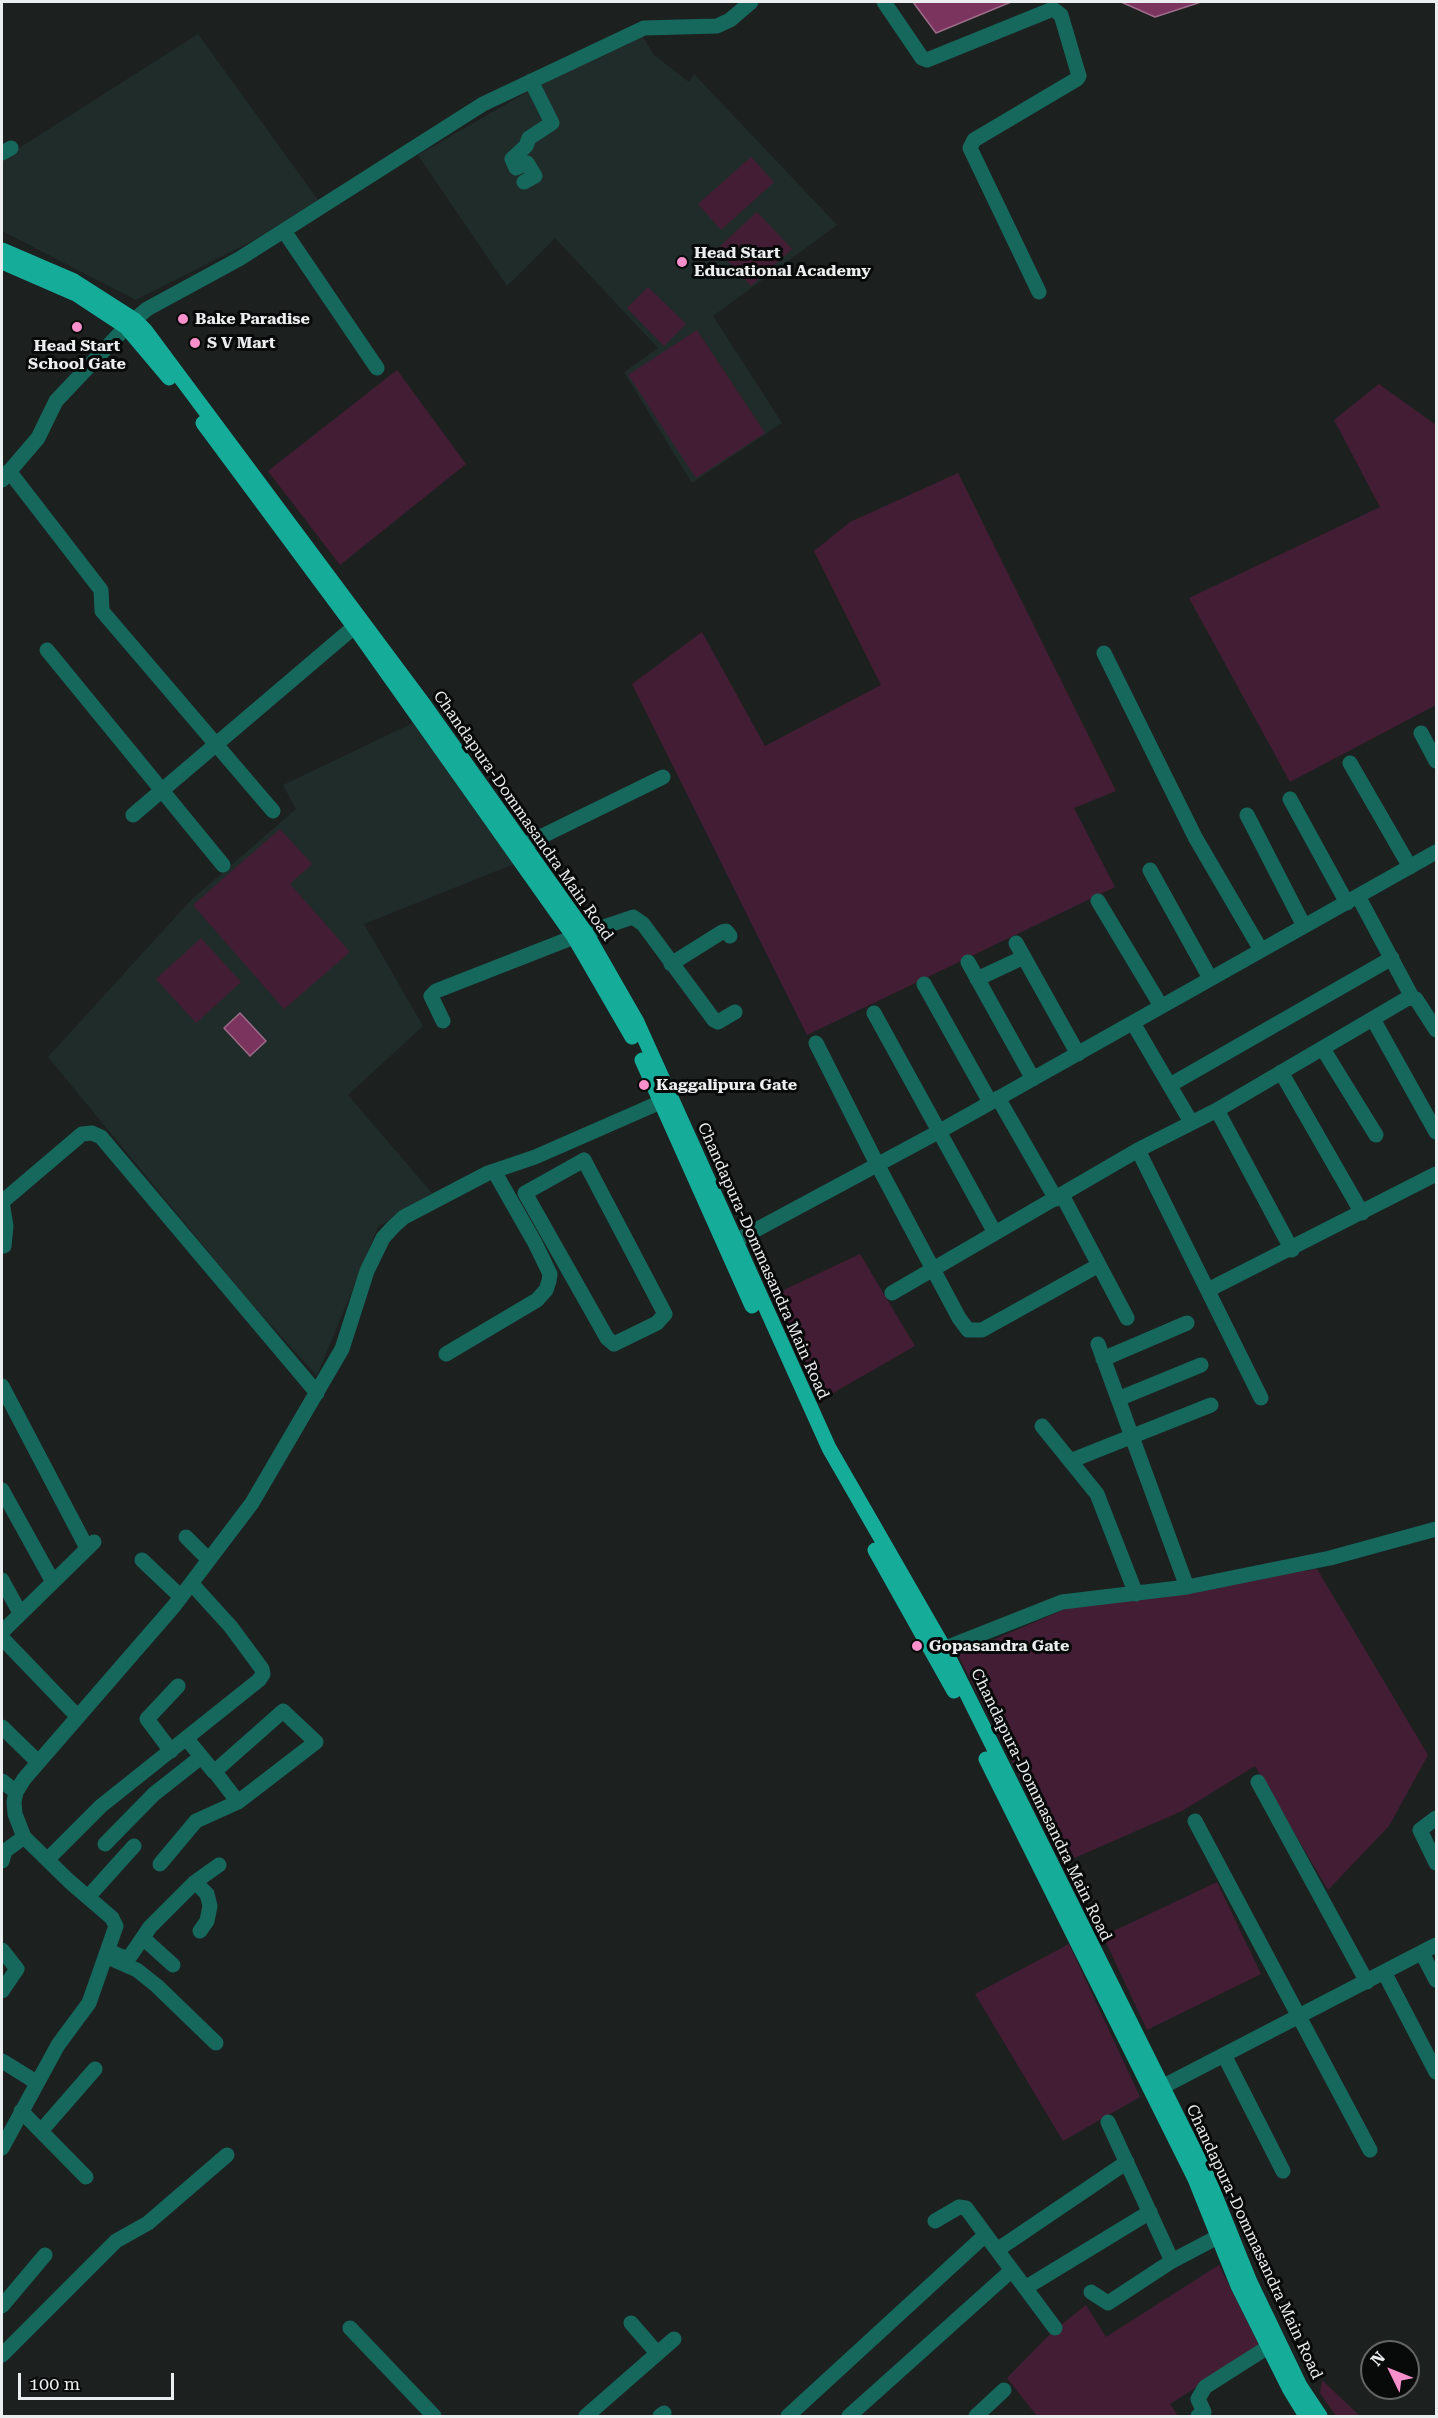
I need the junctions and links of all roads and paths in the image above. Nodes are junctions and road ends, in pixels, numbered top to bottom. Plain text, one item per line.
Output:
1 (751, 2) edge
2 (884, 2) edge
3 (531, 81) junction
4 (524, 182) dead end
5 (284, 231) junction
6 (2, 250) edge
7 (2, 262) edge
8 (1039, 292) dead end
9 (130, 323) junction
10 (377, 368) dead end
11 (5, 476) edge
12 (354, 627) junction
13 (47, 650) dead end
14 (1104, 653) dead end
15 (1420, 733) dead end
16 (216, 744) junction
17 (1437, 761) edge
18 (1350, 763) dead end
19 (663, 777) dead end
20 (162, 790) junction
21 (1290, 799) dead end
22 (273, 811) dead end
23 (133, 815) dead end
24 (1247, 815) dead end
25 (524, 845) junction
26 (1437, 852) edge
27 (223, 865) dead end
28 (1410, 867) junction
29 (1150, 870) dead end
30 (1353, 899) junction
31 (1098, 901) dead end
32 (1304, 926) junction
33 (580, 935) junction
34 (730, 936) dead end
35 (1016, 943) dead end
36 (1261, 950) junction
37 (1024, 957) junction
38 (1392, 958) junction
39 (968, 962) dead end
40 (671, 964) junction
41 (1210, 978) junction
42 (977, 979) junction
43 (924, 984) dead end
44 (1412, 997) junction
45 (1161, 1006) junction
46 (735, 1012) dead end
47 (874, 1013) dead end
48 (443, 1021) dead end
49 (1374, 1021) junction
50 (1133, 1023) junction
51 (1437, 1030) edge
52 (816, 1043) dead end
53 (1323, 1049) junction
54 (1078, 1054) junction
55 (1281, 1072) junction
56 (1033, 1079) junction
57 (1170, 1085) junction
58 (665, 1100) junction
59 (994, 1100) junction
60 (1217, 1110) junction
61 (1191, 1122) junction
62 (940, 1131) junction
63 (1437, 1132) edge
64 (1376, 1135) dead end
65 (1138, 1150) junction
66 (545, 1153) junction
67 (877, 1164) junction
68 (494, 1171) junction
69 (557, 1173) junction
70 (1437, 1174) edge
71 (1059, 1197) junction
72 (2, 1202) edge
73 (1362, 1213) junction
74 (995, 1233) junction
75 (730, 1244) junction
76 (4, 1246) dead end
77 (1292, 1250) junction
78 (1099, 1265) junction
79 (932, 1270) junction
80 (1208, 1290) junction
81 (892, 1293) dead end
82 (1127, 1317) dead end
83 (1187, 1323) dead end
84 (1098, 1344) dead end
85 (446, 1354) dead end
86 (1103, 1359) junction
87 (1201, 1365) dead end
88 (2, 1386) edge
89 (317, 1393) junction
90 (1261, 1398) dead end
91 (1118, 1399) junction
92 (1211, 1405) dead end
93 (1041, 1426) dead end
94 (1132, 1438) junction
95 (1070, 1461) junction
96 (2, 1490) edge
97 (1437, 1529) edge
98 (186, 1537) dead end
99 (142, 1560) dead end
100 (209, 1560) junction
101 (2, 1580) edge
102 (52, 1582) junction
103 (192, 1584) junction
104 (1187, 1587) junction
105 (1136, 1594) junction
106 (182, 1597) junction
107 (20, 1613) junction
108 (2, 1632) edge
109 (2, 1638) edge
110 (939, 1650) junction
111 (178, 1686) dead end
112 (78, 1717) junction
113 (2, 1727) edge
114 (186, 1738) junction
115 (171, 1751) junction
116 (201, 1757) junction
117 (38, 1762) junction
118 (215, 1772) junction
119 (2, 1781) edge
120 (1258, 1782) dead end
121 (16, 1792) junction
122 (238, 1802) junction
123 (1437, 1818) edge
124 (1195, 1821) dead end
125 (24, 1837) junction
126 (105, 1844) dead end
127 (134, 1846) dead end
128 (48, 1859) junction
129 (2, 1861) edge
130 (1437, 1863) edge
131 (160, 1864) dead end
132 (219, 1865) dead end
133 (195, 1882) junction
134 (88, 1897) junction
135 (200, 1931) dead end
136 (143, 1938) junction
137 (1437, 1945) edge
138 (2, 1950) edge
139 (1422, 1953) junction
140 (108, 1954) junction
141 (173, 1965) dead end
142 (1384, 1972) junction
143 (1437, 1980) edge
144 (1367, 1982) junction
145 (2, 1991) edge
146 (1300, 2016) junction
147 (216, 2043) dead end
148 (1224, 2055) junction
149 (2, 2061) edge
150 (95, 2069) dead end
151 (1437, 2072) edge
152 (36, 2082) junction
153 (1162, 2087) junction
154 (21, 2111) junction
155 (1108, 2122) dead end
156 (41, 2131) junction
157 (2, 2148) edge
158 (1370, 2150) dead end
159 (227, 2155) dead end
160 (1127, 2162) junction
161 (1283, 2171) dead end
162 (86, 2177) dead end
163 (1150, 2212) junction
164 (935, 2221) dead end
165 (1224, 2234) junction
166 (992, 2244) junction
167 (45, 2254) dead end
168 (1172, 2261) junction
169 (1012, 2270) junction
170 (1025, 2288) junction
171 (1091, 2292) dead end
172 (2, 2306) edge
173 (631, 2323) dead end
174 (350, 2328) dead end
175 (1055, 2328) dead end
176 (674, 2339) dead end
177 (1268, 2347) junction
178 (657, 2353) junction
179 (2, 2355) edge
180 (1004, 2390) dead end
181 (434, 2416) edge
182 (586, 2416) edge
183 (788, 2416) edge
184 (849, 2416) edge
185 (976, 2416) edge
186 (1198, 2416) edge
187 (1306, 2416) edge
188 (1320, 2416) edge

1 - 3 street
2 - 8 street
3 - 4 street
3 - 5 street
5 - 9 street
5 - 10 street
6 - 9 main road, Chandapura-Dommasandra Main Road
7 - 9 main road, Chandapura-Dommasandra Main Road
9 - 11 street
9 - 12 main road, Chandapura-Dommasandra Main Road
9 - 25 main road, Chandapura-Dommasandra Main Road
11 - 16 street
12 - 16 street
12 - 33 main road, Chandapura-Dommasandra Main Road
13 - 20 street
14 - 36 street
15 - 17 street
16 - 20 street
16 - 22 street
18 - 28 street
19 - 25 street
20 - 23 street
20 - 27 street
21 - 30 street
24 - 32 street
25 - 33 main road, Chandapura-Dommasandra Main Road
26 - 28 street
28 - 30 street
29 - 41 street
30 - 32 street
30 - 38 street
31 - 45 street
32 - 36 street
33 - 40 street
33 - 48 street
33 - 58 main road, Chandapura-Dommasandra Main Road
34 - 40 street
35 - 37 street
36 - 41 street
37 - 42 street
37 - 54 street
38 - 44 street
38 - 57 street
39 - 42 street
40 - 46 street
41 - 45 street
42 - 56 street
43 - 59 street
44 - 49 street
44 - 51 street
45 - 50 street
47 - 62 street
49 - 53 street
49 - 63 street
50 - 54 street
50 - 57 street
52 - 67 street
53 - 55 street
53 - 64 street
54 - 56 street
55 - 60 street
55 - 73 street
56 - 59 street
57 - 61 street
58 - 66 street
58 - 75 main road, Chandapura-Dommasandra Main Road
59 - 62 street
59 - 71 street
60 - 61 street
60 - 77 street
61 - 65 street
62 - 67 street
62 - 74 street
65 - 71 street
65 - 80 street
66 - 68 street
66 - 69 street
67 - 75 street
67 - 79 street
68 - 85 street
68 - 89 street
69 - 69 street
70 - 73 street
71 - 74 street
71 - 78 street
72 - 76 street
72 - 89 street
73 - 77 street
74 - 79 street
75 - 110 main road, Chandapura-Dommasandra Main Road
77 - 80 street
78 - 79 street
78 - 82 street
79 - 81 street
80 - 90 street
83 - 86 street
84 - 86 street
86 - 91 street
87 - 91 street
88 - 102 street
89 - 100 street
91 - 94 street
92 - 94 street
93 - 95 street
94 - 95 street
94 - 104 street
95 - 105 street
96 - 102 street
97 - 104 street
98 - 100 street
99 - 106 street
100 - 103 street
101 - 107 street
102 - 107 street
103 - 106 street
103 - 114 street
104 - 105 street
105 - 110 street
106 - 112 street
107 - 108 street
109 - 112 street
110 - 153 main road, Chandapura-Dommasandra Main Road
110 - 165 main road, Chandapura-Dommasandra Main Road
111 - 115 street
112 - 117 street
113 - 117 street
114 - 115 street
114 - 116 street
115 - 128 street
116 - 118 street
116 - 126 street
117 - 121 street
118 - 122 street
118 - 122 street
119 - 121 street
120 - 144 street
121 - 125 street
122 - 131 street
123 - 130 street
124 - 146 street
125 - 128 street
125 - 129 street
127 - 134 street
128 - 134 street
132 - 133 street
133 - 135 street
133 - 136 street
134 - 140 street
136 - 140 street
136 - 141 street
137 - 139 street
138 - 145 street
139 - 142 street
139 - 143 street
140 - 147 street
140 - 152 street
142 - 144 street
142 - 151 street
144 - 146 street
146 - 148 street
146 - 158 street
148 - 153 street
148 - 161 street
149 - 152 street
150 - 156 street
152 - 154 street
153 - 165 main road, Chandapura-Dommasandra Main Road
154 - 156 street
154 - 157 street
155 - 160 street
156 - 162 street
159 - 179 street
160 - 163 street
160 - 166 street
163 - 168 street
163 - 170 street
164 - 166 street
165 - 168 street
165 - 177 main road, Chandapura-Dommasandra Main Road
165 - 188 main road, Chandapura-Dommasandra Main Road
166 - 169 street
166 - 183 street
167 - 172 street
168 - 171 street
169 - 170 street
169 - 184 street
170 - 175 street
173 - 178 street
174 - 181 street
176 - 178 street
177 - 186 street
177 - 187 main road, Chandapura-Dommasandra Main Road
178 - 182 street
180 - 185 street

